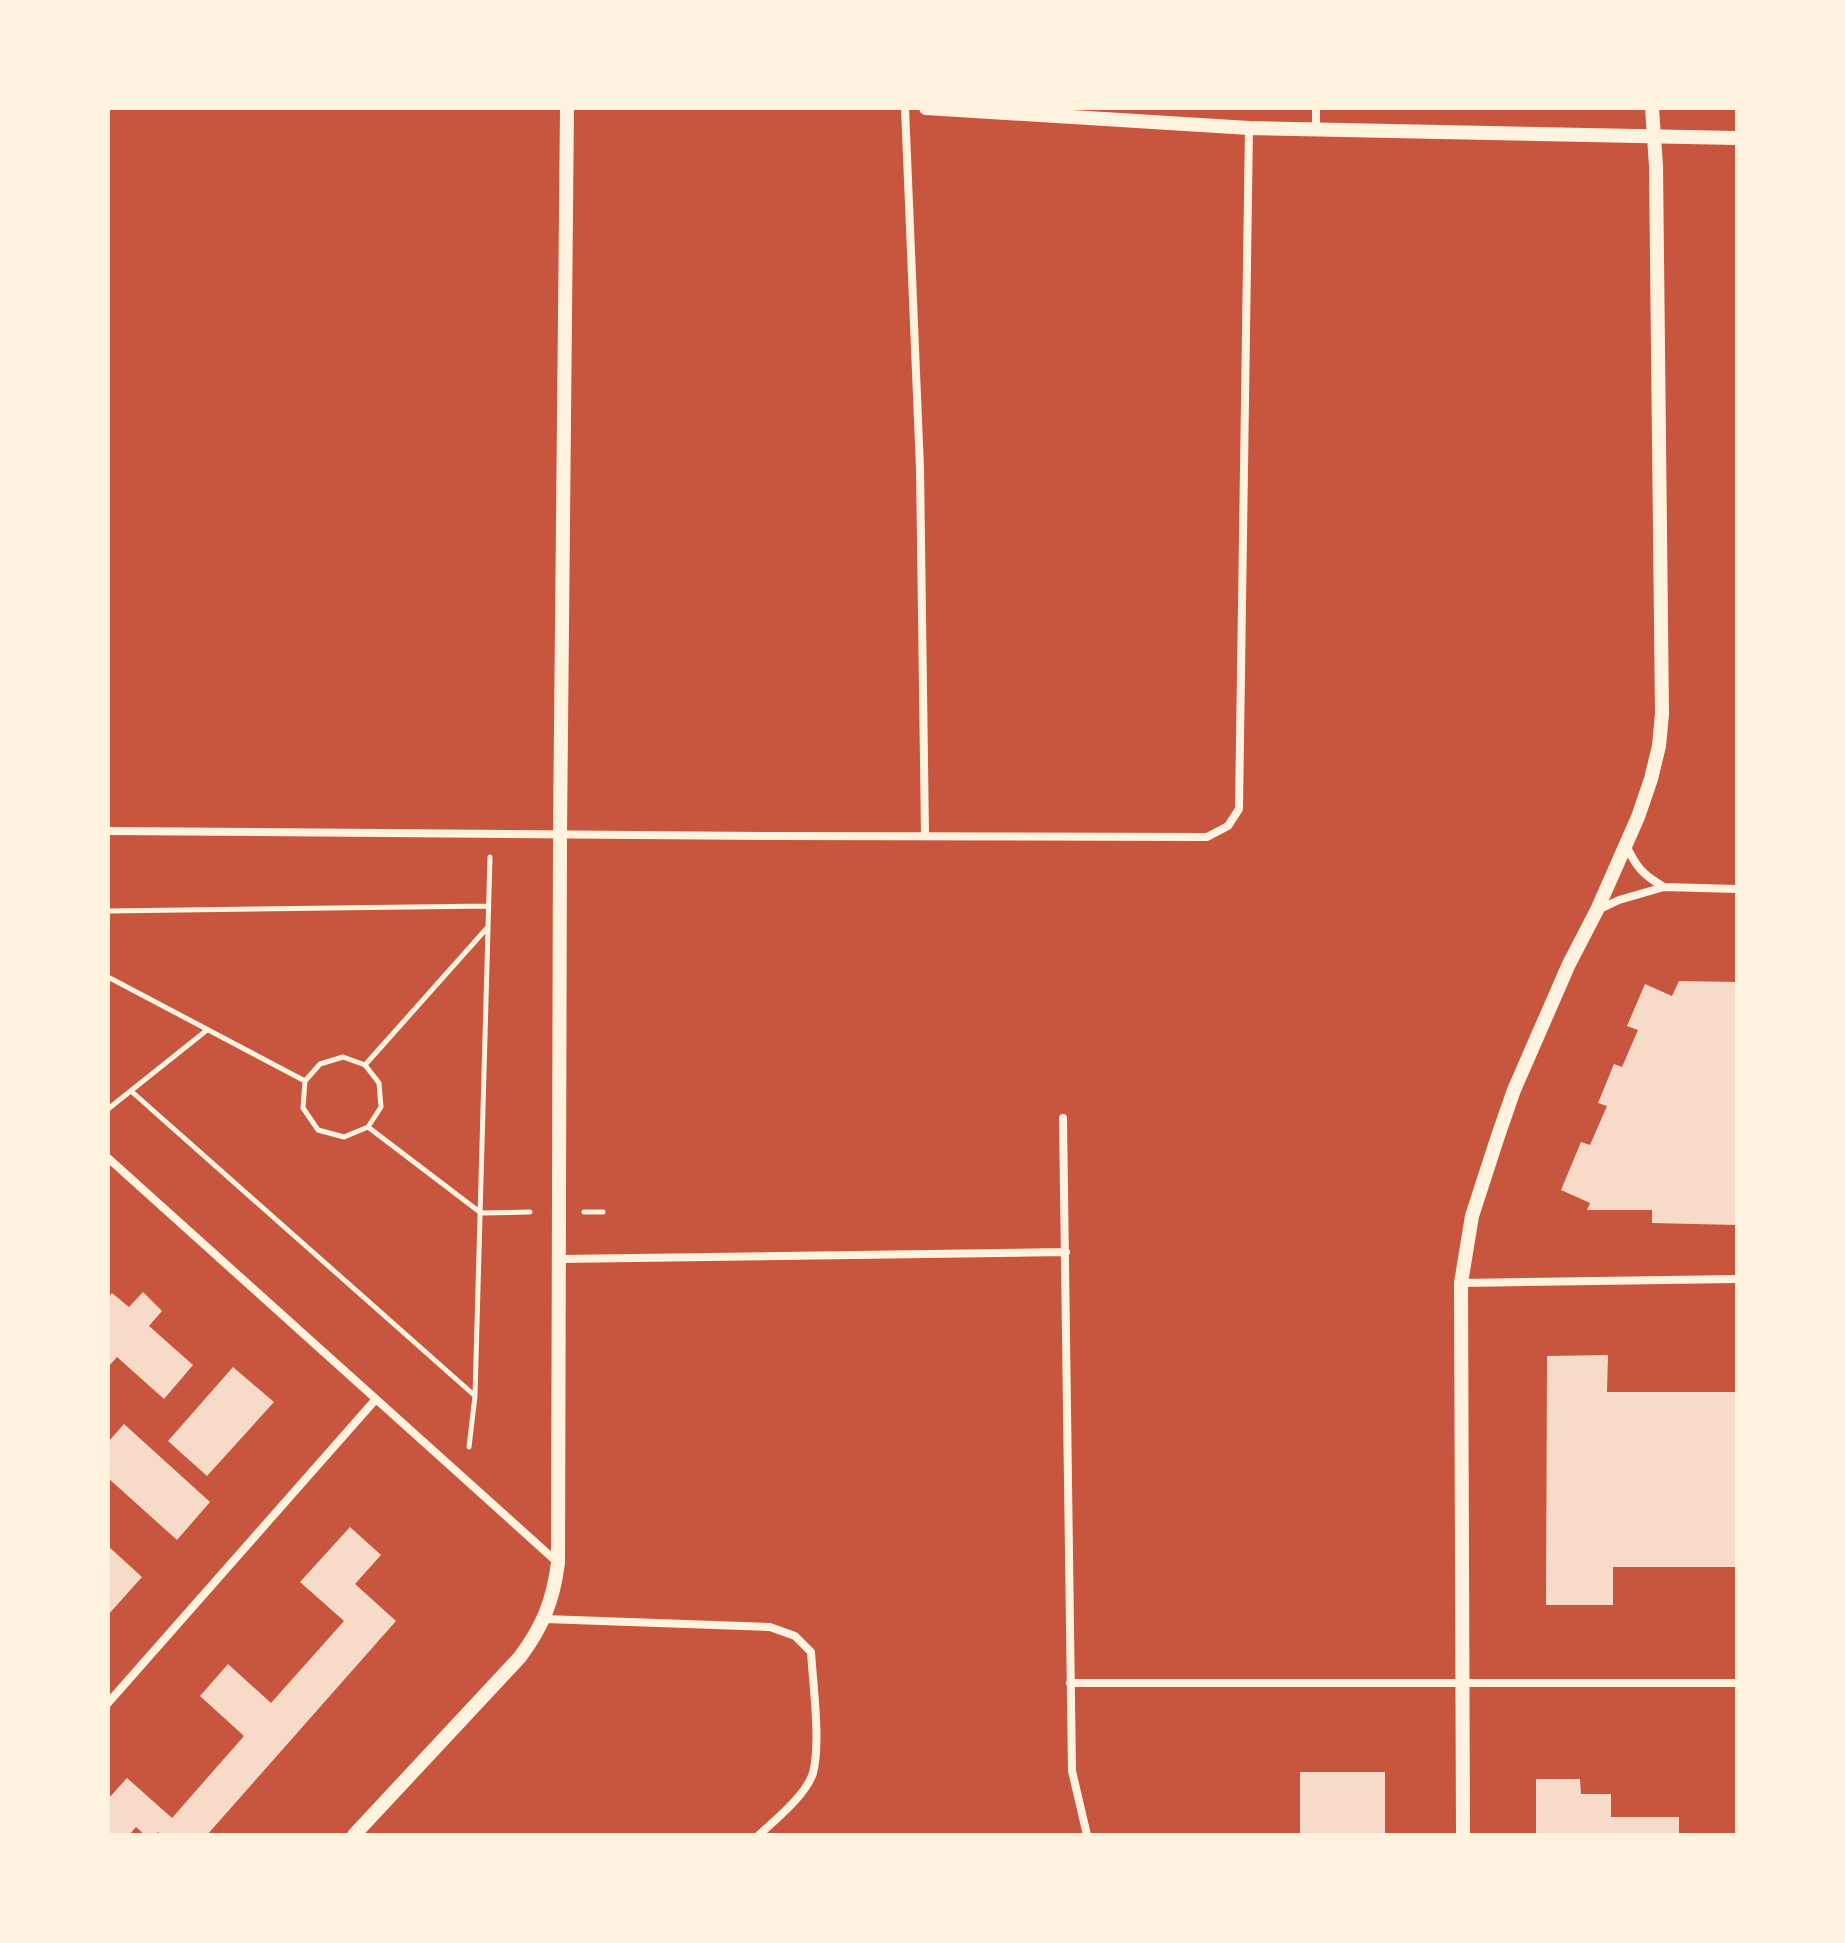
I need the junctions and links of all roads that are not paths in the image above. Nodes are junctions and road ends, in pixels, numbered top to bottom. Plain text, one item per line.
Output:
1 (567, 108) edge
2 (905, 108) edge
3 (926, 108) edge
4 (1316, 108) edge
5 (1652, 108) edge
6 (1249, 128) junction
7 (1316, 130) junction
8 (1653, 137) junction
9 (1737, 138) edge
10 (108, 831) edge
11 (560, 833) junction
12 (925, 835) junction
13 (1626, 845) junction
14 (1664, 887) junction
15 (1737, 889) edge
16 (1597, 910) junction
17 (1063, 1118) dead end
18 (108, 1158) edge
19 (1066, 1252) junction
20 (560, 1259) junction
21 (1737, 1279) edge
22 (1461, 1283) junction
23 (376, 1399) junction
24 (558, 1563) junction
25 (545, 1619) junction
26 (1463, 1682) junction
27 (1070, 1683) junction
28 (1737, 1683) edge
29 (108, 1703) edge
30 (354, 1835) edge
31 (759, 1835) edge
32 (1087, 1835) edge
33 (1463, 1835) edge

1 - 11 street
2 - 12 street
3 - 6 street
4 - 7 street
5 - 8 street
6 - 7 street
6 - 12 street
7 - 8 street
8 - 9 street
8 - 13 street
10 - 11 street
11 - 12 street
11 - 20 street
13 - 14 street
13 - 16 street
14 - 15 street
14 - 16 street
16 - 22 street
17 - 19 street
18 - 23 street
19 - 20 street
19 - 27 street
20 - 24 street
21 - 22 street
22 - 26 street
23 - 24 street
23 - 29 street
24 - 25 street
25 - 30 street
25 - 31 street
26 - 27 street
26 - 28 street
26 - 33 street
27 - 32 street

